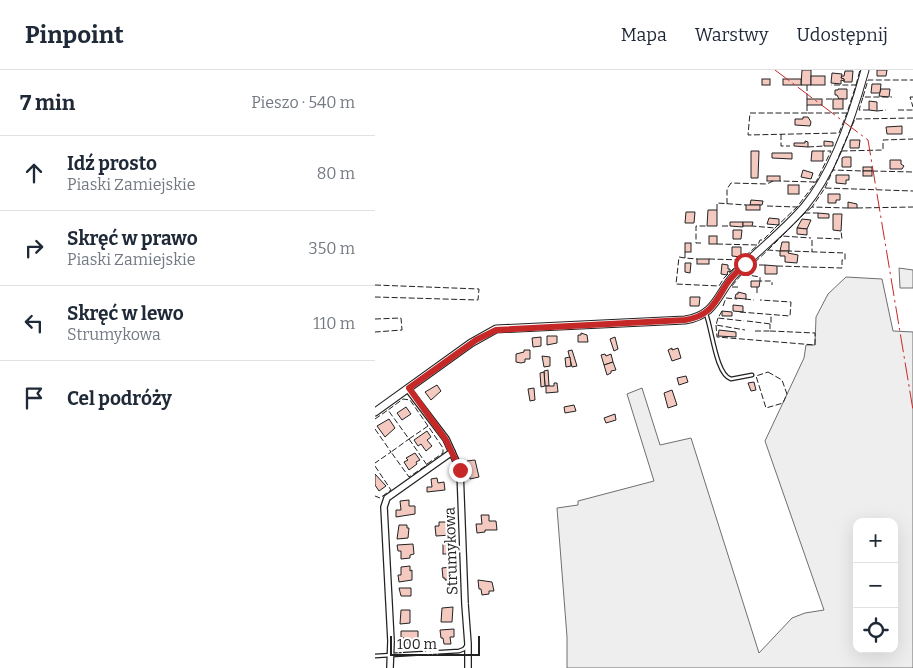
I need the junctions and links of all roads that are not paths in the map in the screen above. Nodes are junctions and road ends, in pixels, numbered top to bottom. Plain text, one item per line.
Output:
1 (865, 70) edge
2 (705, 313) junction
3 (752, 375) dead end
4 (409, 388) junction
5 (375, 412) edge
6 (452, 452) junction
7 (468, 644) junction
8 (375, 656) edge
9 (389, 656) junction
10 (389, 668) edge
11 (468, 668) edge

1 - 2 street
2 - 3 lane
2 - 4 street
4 - 5 street
4 - 6 street, Strumykowa
6 - 7 street, Strumykowa
6 - 9 street
7 - 9 lane
7 - 11 street, Strumykowa
8 - 9 lane
9 - 10 street

